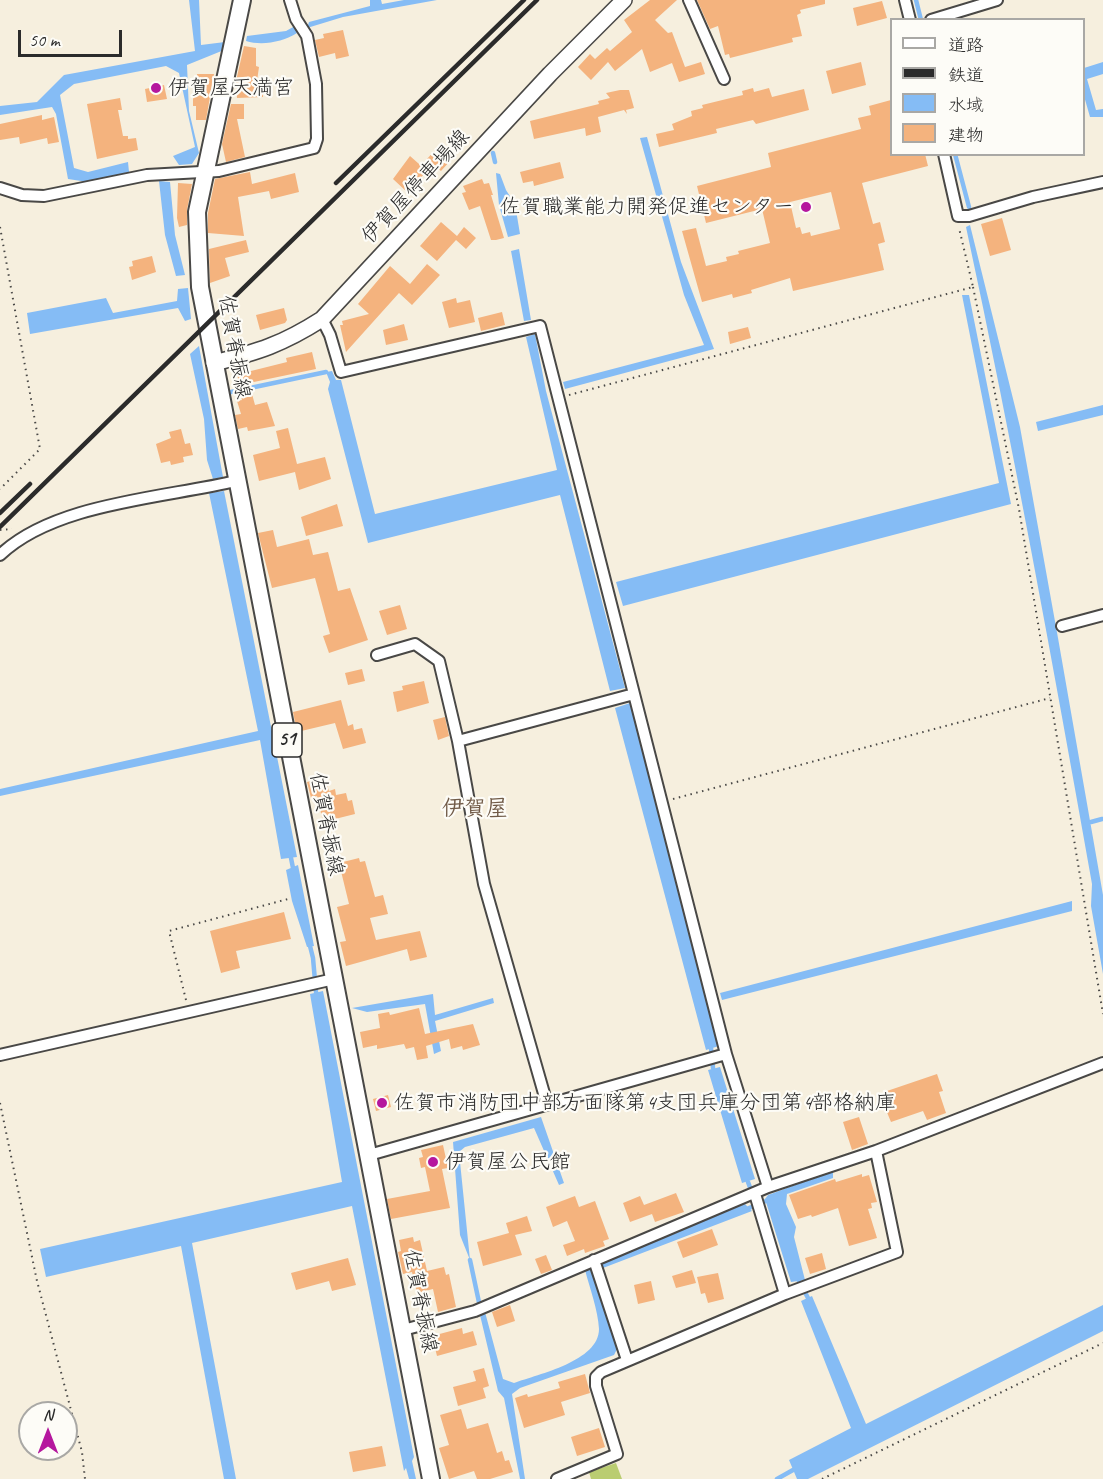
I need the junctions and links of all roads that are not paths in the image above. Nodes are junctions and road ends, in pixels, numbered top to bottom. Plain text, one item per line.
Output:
1 (242, 0) edge
2 (290, 0) edge
3 (624, 0) edge
4 (689, 0) edge
5 (905, 0) edge
6 (997, 0) edge
7 (910, 18) edge
8 (938, 18) edge
9 (724, 79) dead end
10 (944, 156) edge
11 (205, 171) junction
12 (1103, 182) edge
13 (0, 188) edge
14 (322, 319) junction
15 (214, 363) junction
16 (236, 481) junction
17 (0, 555) edge
18 (1103, 615) edge
19 (1062, 626) dead end
20 (377, 655) dead end
21 (634, 694) junction
22 (458, 741) junction
23 (330, 980) junction
24 (0, 1055) edge
25 (722, 1055) junction
26 (1103, 1063) edge
27 (547, 1104) junction
28 (876, 1151) junction
29 (369, 1155) junction
30 (768, 1187) junction
31 (755, 1194) junction
32 (594, 1260) junction
33 (790, 1293) junction
34 (404, 1330) junction
35 (627, 1360) junction
36 (431, 1479) edge
37 (557, 1479) edge

1 - 11 main road, 佐賀脊振線 / 51
2 - 11 street
3 - 14 main road, 伊賀屋停車場線
4 - 9 street
5 - 7 street
6 - 8 street
10 - 12 street
11 - 13 street
11 - 15 main road, 佐賀脊振線 / 51
14 - 15 main road, 伊賀屋停車場線
14 - 21 street
15 - 16 main road, 佐賀脊振線 / 51
16 - 17 street
16 - 23 main road, 佐賀脊振線 / 51
18 - 19 street
20 - 22 street
21 - 22 street
21 - 25 street
22 - 27 street
23 - 24 street
23 - 29 main road, 佐賀脊振線 / 51
25 - 27 street
25 - 30 street
26 - 28 street
27 - 29 street
28 - 30 street
28 - 33 street
29 - 34 main road, 佐賀脊振線 / 51
30 - 31 street
31 - 32 street
31 - 33 street
32 - 34 street
32 - 35 street
33 - 35 street
34 - 36 main road, 佐賀脊振線 / 51
35 - 37 street

